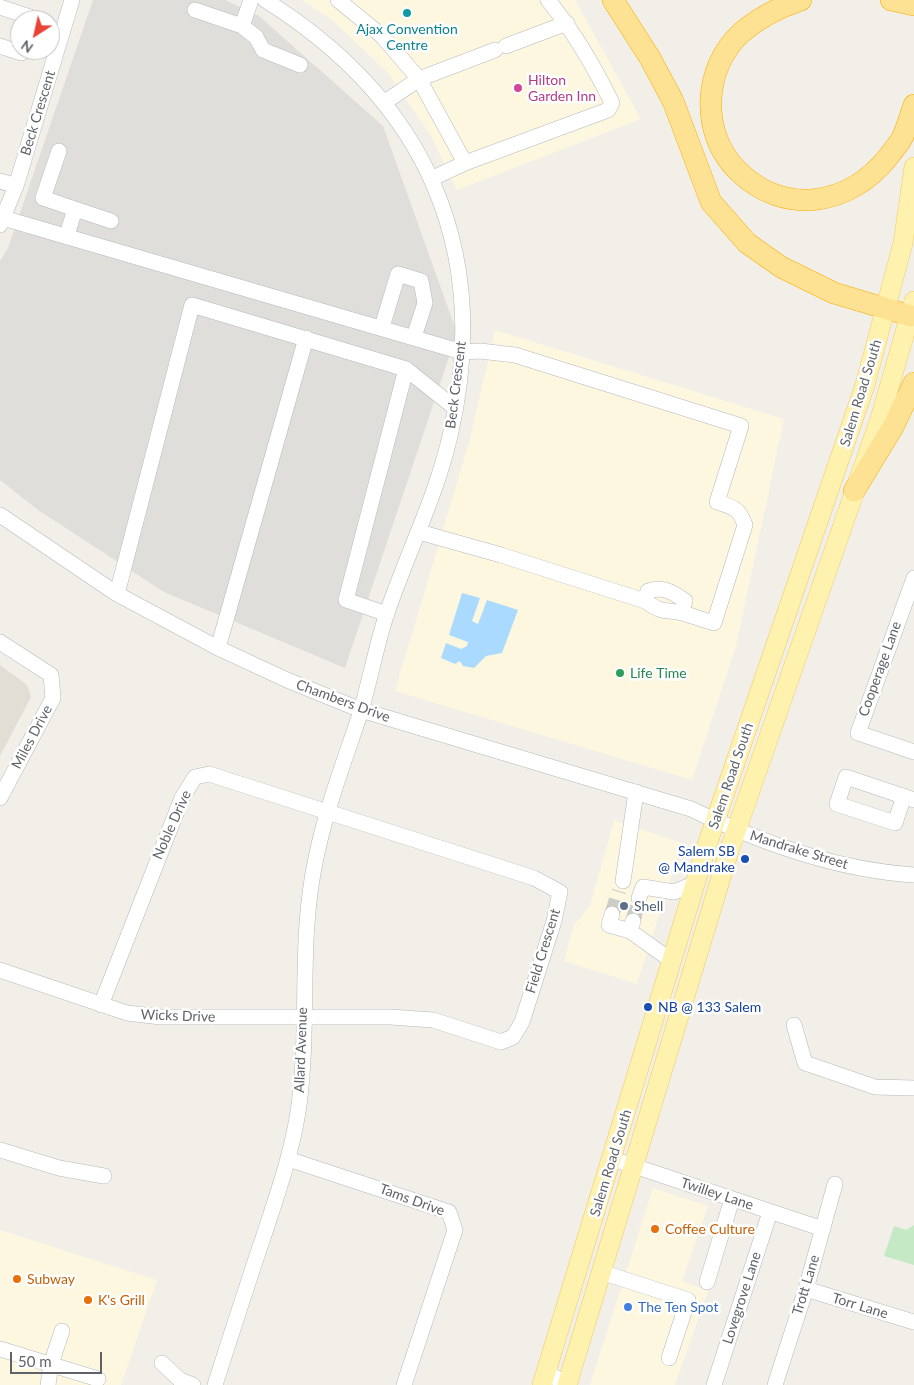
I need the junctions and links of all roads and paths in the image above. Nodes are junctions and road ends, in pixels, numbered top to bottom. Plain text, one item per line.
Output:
1 (72, 0) edge
2 (251, 0) edge
3 (265, 0) edge
4 (338, 0) edge
5 (548, 0) edge
6 (614, 0) edge
7 (800, 0) edge
8 (891, 0) edge
9 (914, 5) edge
10 (60, 10) edge
11 (195, 10) dead end
12 (567, 23) junction
13 (242, 26) junction
14 (38, 60) edge
15 (300, 65) dead end
16 (418, 80) junction
17 (385, 102) junction
18 (914, 105) edge
19 (59, 151) dead end
20 (465, 163) junction
21 (914, 167) edge
22 (433, 178) junction
23 (0, 181) edge
24 (16, 186) junction
25 (75, 209) junction
26 (111, 221) dead end
27 (2, 222) edge
28 (67, 235) junction
29 (912, 308) edge
30 (886, 309) junction
31 (382, 327) junction
32 (414, 337) junction
33 (306, 338) junction
34 (462, 352) junction
35 (406, 369) junction
36 (914, 383) edge
37 (455, 408) junction
38 (854, 491) junction
39 (0, 515) edge
40 (419, 532) junction
41 (914, 578) edge
42 (117, 594) junction
43 (645, 601) junction
44 (681, 613) junction
45 (387, 614) junction
46 (0, 642) edge
47 (218, 648) junction
48 (361, 710) junction
49 (914, 752) edge
50 (636, 792) junction
51 (0, 798) edge
52 (328, 813) junction
53 (716, 821) junction
54 (736, 830) junction
55 (914, 875) edge
56 (696, 883) junction
57 (612, 914) dead end
58 (672, 961) junction
59 (0, 970) edge
60 (101, 1005) junction
61 (303, 1017) junction
62 (794, 1024) dead end
63 (914, 1088) edge
64 (0, 1150) edge
65 (288, 1159) junction
66 (613, 1159) junction
67 (635, 1166) junction
68 (104, 1176) dead end
69 (835, 1184) dead end
70 (732, 1199) junction
71 (770, 1212) junction
72 (823, 1229) junction
73 (602, 1272) junction
74 (708, 1282) dead end
75 (806, 1289) junction
76 (914, 1322) edge
77 (62, 1331) dead end
78 (0, 1348) edge
79 (669, 1358) dead end
80 (162, 1363) dead end
81 (51, 1364) junction
82 (544, 1378) edge
83 (98, 1379) dead end
84 (48, 1385) edge
85 (193, 1385) edge
86 (215, 1385) edge
87 (404, 1385) edge
88 (566, 1385) edge
89 (714, 1385) edge
90 (775, 1385) edge

1 - 10 street, Beck Crescent
2 - 13 street
3 - 17 street, Beck Crescent
4 - 16 street
5 - 12 street
6 - 30 highway
7 - 18 highway
8 - 9 highway
11 - 13 street
12 - 16 street
12 - 20 street
13 - 15 street
14 - 24 street, Beck Crescent
16 - 17 street
16 - 20 street
17 - 22 street, Beck Crescent
19 - 25 street
20 - 22 street
21 - 30 main road, Salem Road South
22 - 34 street, Beck Crescent
23 - 24 street
24 - 27 street, Beck Crescent
25 - 26 street
25 - 28 street
27 - 28 street
28 - 31 street
29 - 30 highway
29 - 38 main road, Salem Road South
30 - 53 main road, Salem Road South
31 - 32 street
31 - 32 street
32 - 34 street
33 - 35 street
33 - 42 street
33 - 47 street
34 - 37 street, Beck Crescent
34 - 44 street
35 - 37 street
35 - 45 street
36 - 38 highway
37 - 40 street, Beck Crescent
38 - 54 main road, Salem Road South
39 - 42 street, Chambers Drive
40 - 43 street
40 - 45 street, Beck Crescent
41 - 49 street, Cooperage Lane
42 - 47 street, Chambers Drive
43 - 44 street
43 - 44 street
45 - 48 street, Beck Crescent
46 - 51 street, Miles Drive
47 - 48 street, Chambers Drive
48 - 50 street, Chambers Drive
48 - 52 street, Allard Avenue
50 - 53 street, Chambers Drive
50 - 56 street
52 - 60 street, Noble Drive
52 - 61 street, Allard Avenue
52 - 61 street, Field Crescent
53 - 54 street, Mandrake Street
53 - 56 main road, Salem Road South
54 - 55 street, Mandrake Street
54 - 67 main road, Salem Road South
56 - 58 main road, Salem Road South
57 - 58 street
58 - 66 main road, Salem Road South
59 - 60 street, Wicks Drive
60 - 61 street, Wicks Drive
61 - 65 street, Allard Avenue
62 - 63 street
64 - 68 street
65 - 86 street, Allard Avenue
65 - 87 street, Tams Drive
66 - 67 street, Twilley Lane
66 - 82 main road, Salem Road South
67 - 70 street, Twilley Lane
67 - 73 main road, Salem Road South
69 - 72 street, Trott Lane
70 - 71 street, Twilley Lane
70 - 74 street
71 - 72 street, Twilley Lane
71 - 89 street, Lovegrove Lane
72 - 75 street, Trott Lane
73 - 79 street
73 - 88 main road, Salem Road South
75 - 76 street, Torr Lane
75 - 90 street, Trott Lane
77 - 81 street
78 - 81 street
80 - 85 street
81 - 83 street
81 - 84 street
82 - 88 street

